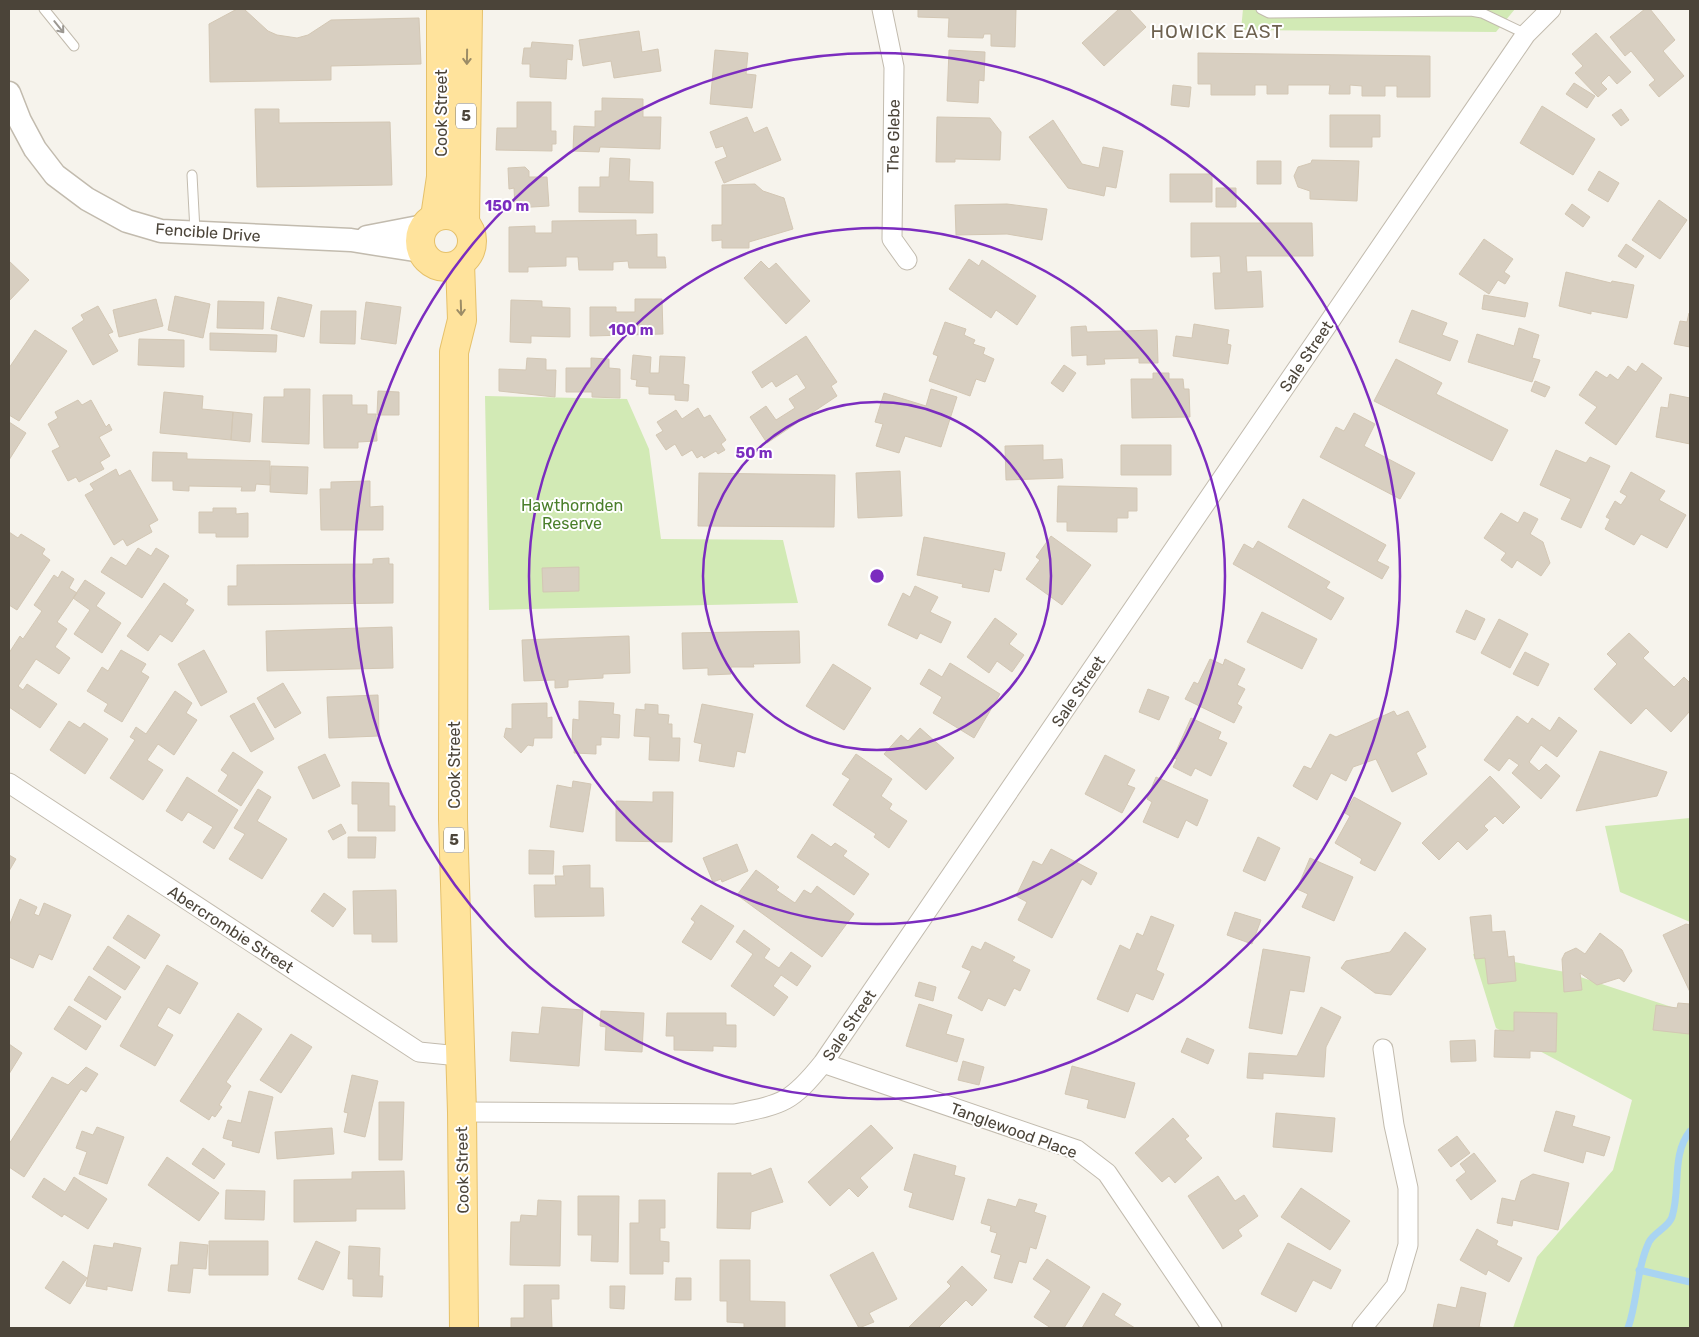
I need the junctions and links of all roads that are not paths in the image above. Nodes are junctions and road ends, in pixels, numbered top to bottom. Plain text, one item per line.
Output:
1 (44, 9) edge
2 (441, 9) edge
3 (468, 9) edge
4 (882, 9) edge
5 (1261, 9) edge
6 (1551, 9) edge
7 (1526, 34) junction
8 (74, 46) dead end
9 (9, 93) edge
10 (192, 175) dead end
11 (465, 223) junction
12 (195, 234) junction
13 (436, 245) junction
14 (907, 260) dead end
15 (9, 783) edge
16 (1383, 1049) dead end
17 (459, 1056) junction
18 (823, 1064) junction
19 (462, 1112) junction
20 (464, 1328) edge
21 (1212, 1328) edge
22 (1362, 1328) edge

1 -> 8 lane
2 - 13 main road, Cook Street / 5
3 -> 11 main road, Cook Street / 5
4 - 14 street, The Glebe
5 - 7 lane
6 - 7 street, Sale Street
7 - 18 street, Sale Street
9 - 12 street, Fencible Drive
10 - 12 lane
11 - 13 main road
11 - 13 main road, 5
12 - 13 street, Fencible Drive
13 - 17 main road, Cook Street / 5
15 - 17 street, Abercrombie Street
16 - 22 street
17 - 19 main road, Cook Street / 5
18 - 19 street, Sale Street
18 - 21 street, Tanglewood Place
19 - 20 main road, Cook Street / 5

